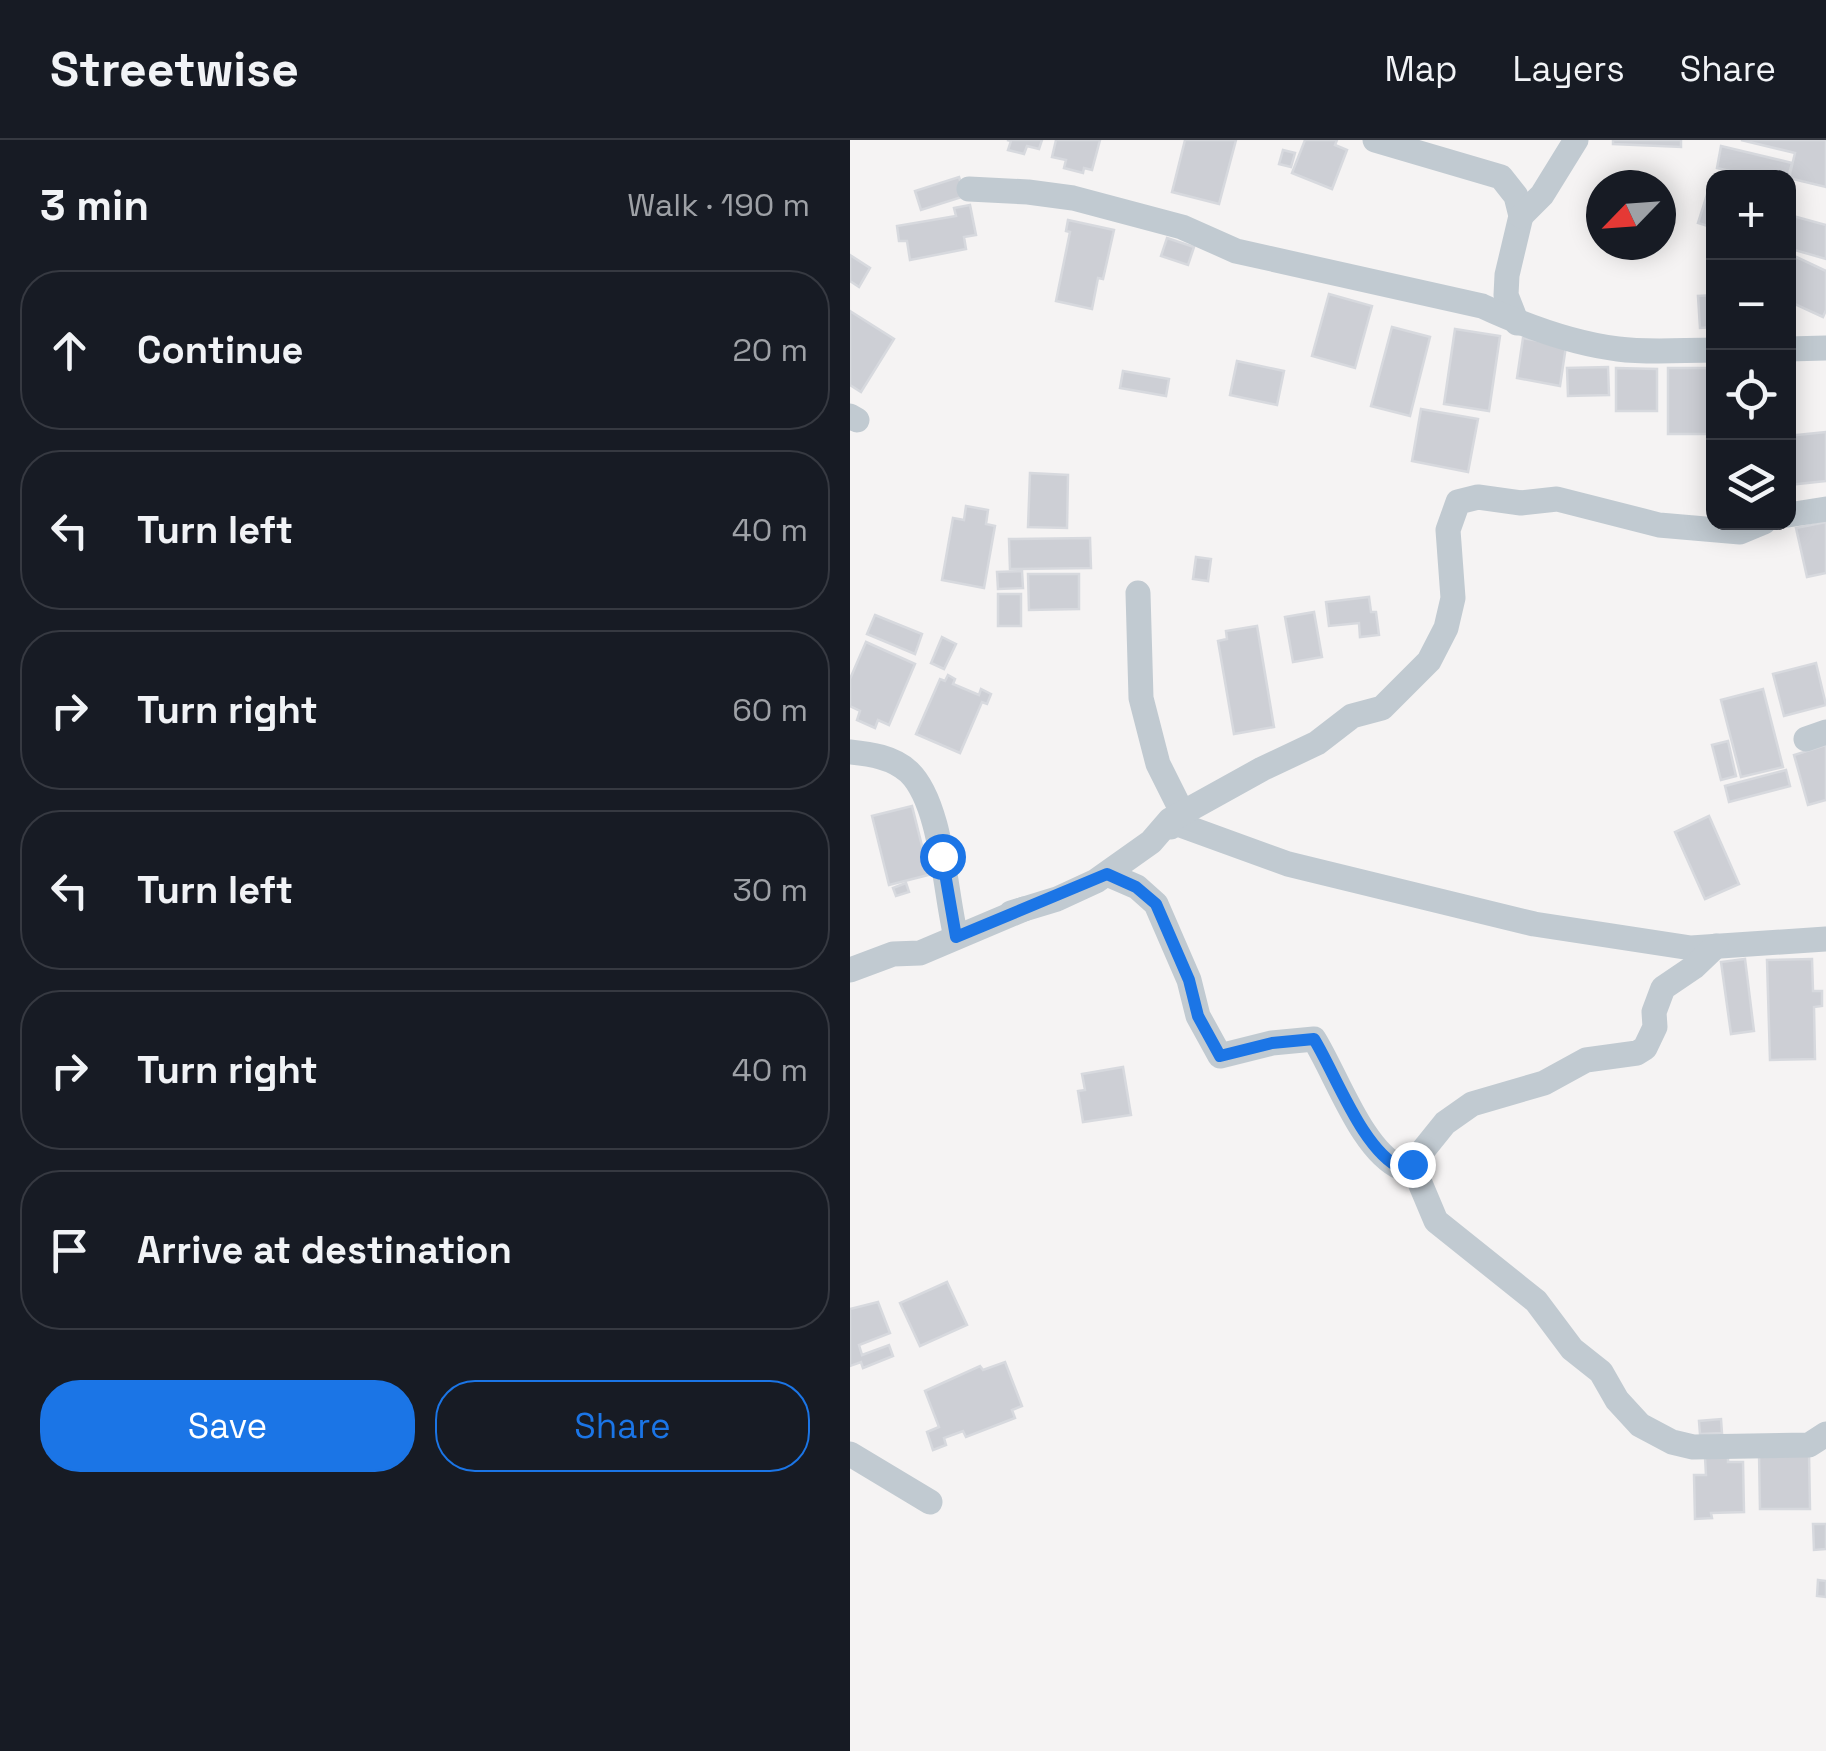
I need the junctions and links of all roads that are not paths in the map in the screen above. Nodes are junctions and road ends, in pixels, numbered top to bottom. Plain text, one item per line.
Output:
1 (1375, 140) edge
2 (1576, 140) edge
3 (969, 190) dead end
4 (1521, 216) junction
5 (1517, 323) junction
6 (1826, 348) edge
7 (1796, 349) edge
8 (1706, 350) edge
9 (1826, 509) edge
10 (1796, 514) edge
11 (1706, 529) edge
12 (1717, 530) edge
13 (1745, 530) edge
14 (1138, 592) dead end
15 (850, 752) edge
16 (1175, 823) junction
17 (1107, 874) junction
18 (1011, 913) dead end
19 (956, 937) junction
20 (1826, 939) edge
21 (1716, 946) junction
22 (850, 970) edge
23 (1412, 1164) junction
24 (1826, 1434) edge
25 (850, 1454) edge
26 (930, 1502) dead end

1 - 4 street
2 - 4 street
3 - 5 street
4 - 5 street
5 - 8 street
6 - 7 street
9 - 10 street
11 - 17 street
12 - 13 street
14 - 16 street
15 - 19 street
16 - 17 street
16 - 21 street
17 - 18 street
17 - 19 street
17 - 23 street
19 - 22 street
20 - 21 street
21 - 23 street
23 - 24 street
25 - 26 street

